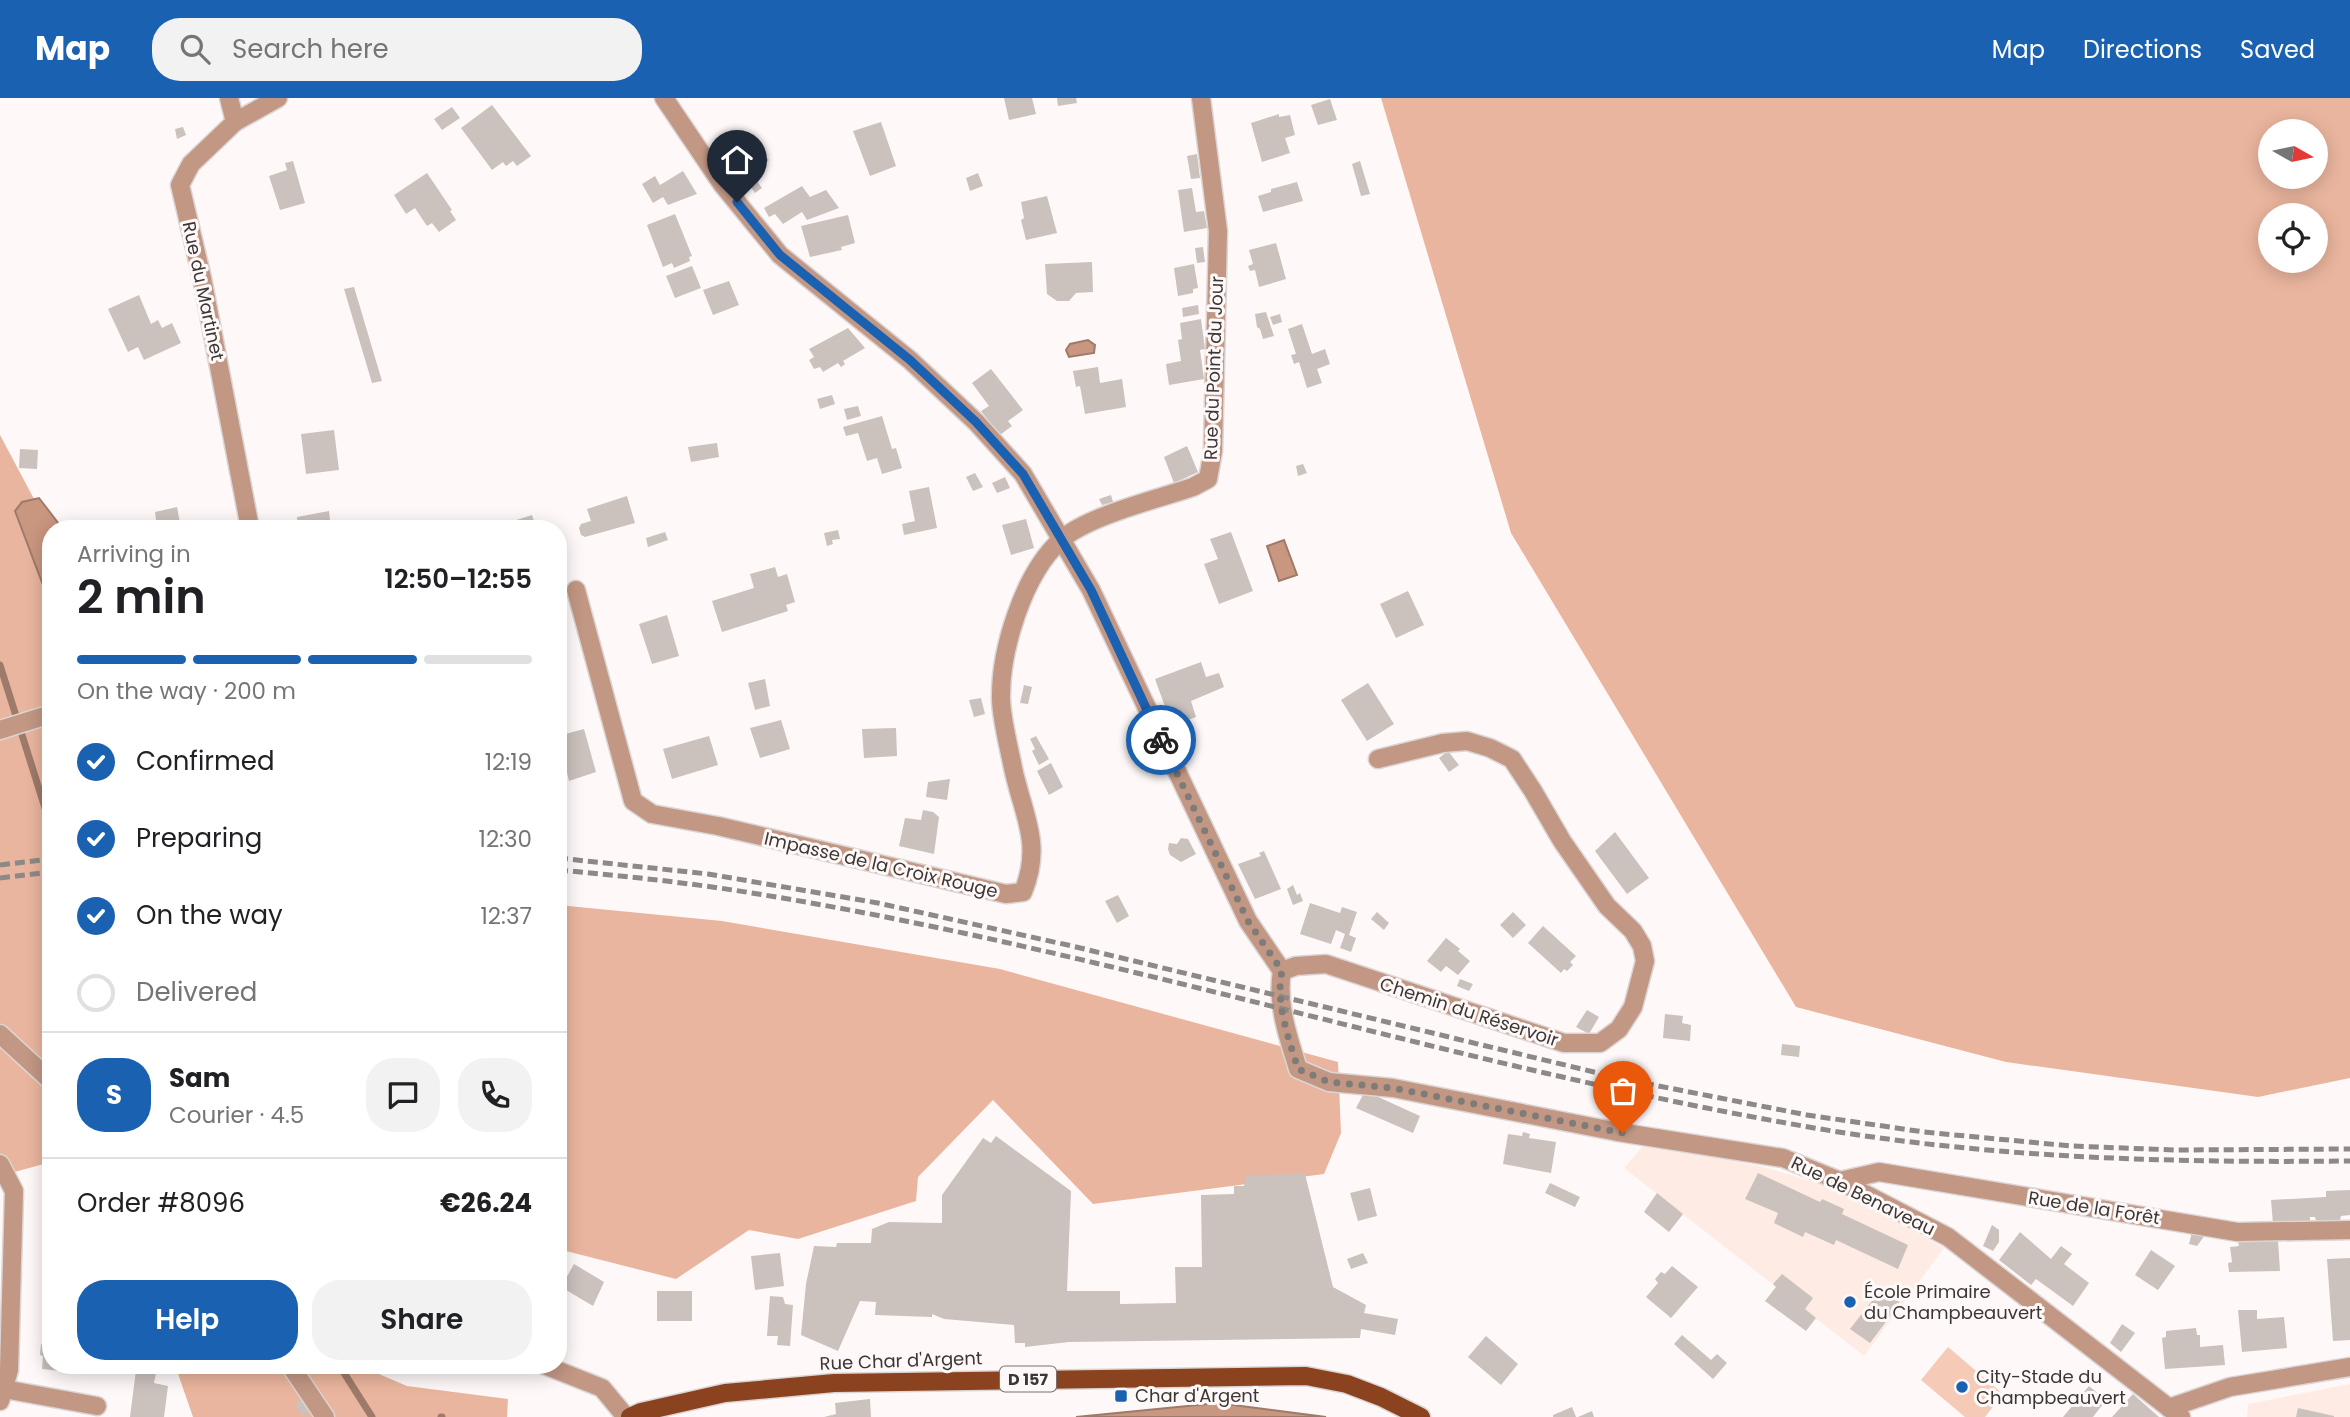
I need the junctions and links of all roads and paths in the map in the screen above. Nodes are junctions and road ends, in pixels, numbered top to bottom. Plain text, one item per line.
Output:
1 (229, 98) edge
2 (278, 98) edge
3 (664, 98) edge
4 (1201, 98) edge
5 (235, 122) junction
6 (248, 520) edge
7 (1061, 540) junction
8 (576, 590) dead end
9 (42, 717) edge
10 (0, 730) edge
11 (1378, 759) dead end
12 (1282, 971) junction
13 (0, 1034) edge
14 (42, 1073) edge
15 (0, 1164) edge
16 (1840, 1181) junction
17 (2350, 1230) edge
18 (2350, 1367) edge
19 (296, 1374) edge
20 (567, 1374) edge
21 (2, 1395) edge
22 (97, 1406) dead end
23 (2175, 1412) edge
24 (325, 1417) edge
25 (628, 1417) edge
26 (1421, 1417) edge

1 - 5 street
2 - 5 street, Rue du Martinet
3 - 7 street
4 - 7 street, Rue du Point du Jour
5 - 6 street, Rue du Martinet
7 - 8 street, Impasse de la Croix Rouge
7 - 12 street
9 - 10 street
11 - 12 street, Chemin du Réservoir
12 - 16 street, Rue de Benaveau
13 - 14 street
15 - 21 street
16 - 17 street, Rue de la Forêt
16 - 23 street, Rue de Benaveau
18 - 23 street
19 - 24 street
20 - 25 street, Rue Char d'Argent
21 - 22 street
25 - 26 main road, Rue Char d'Argent / D 157

